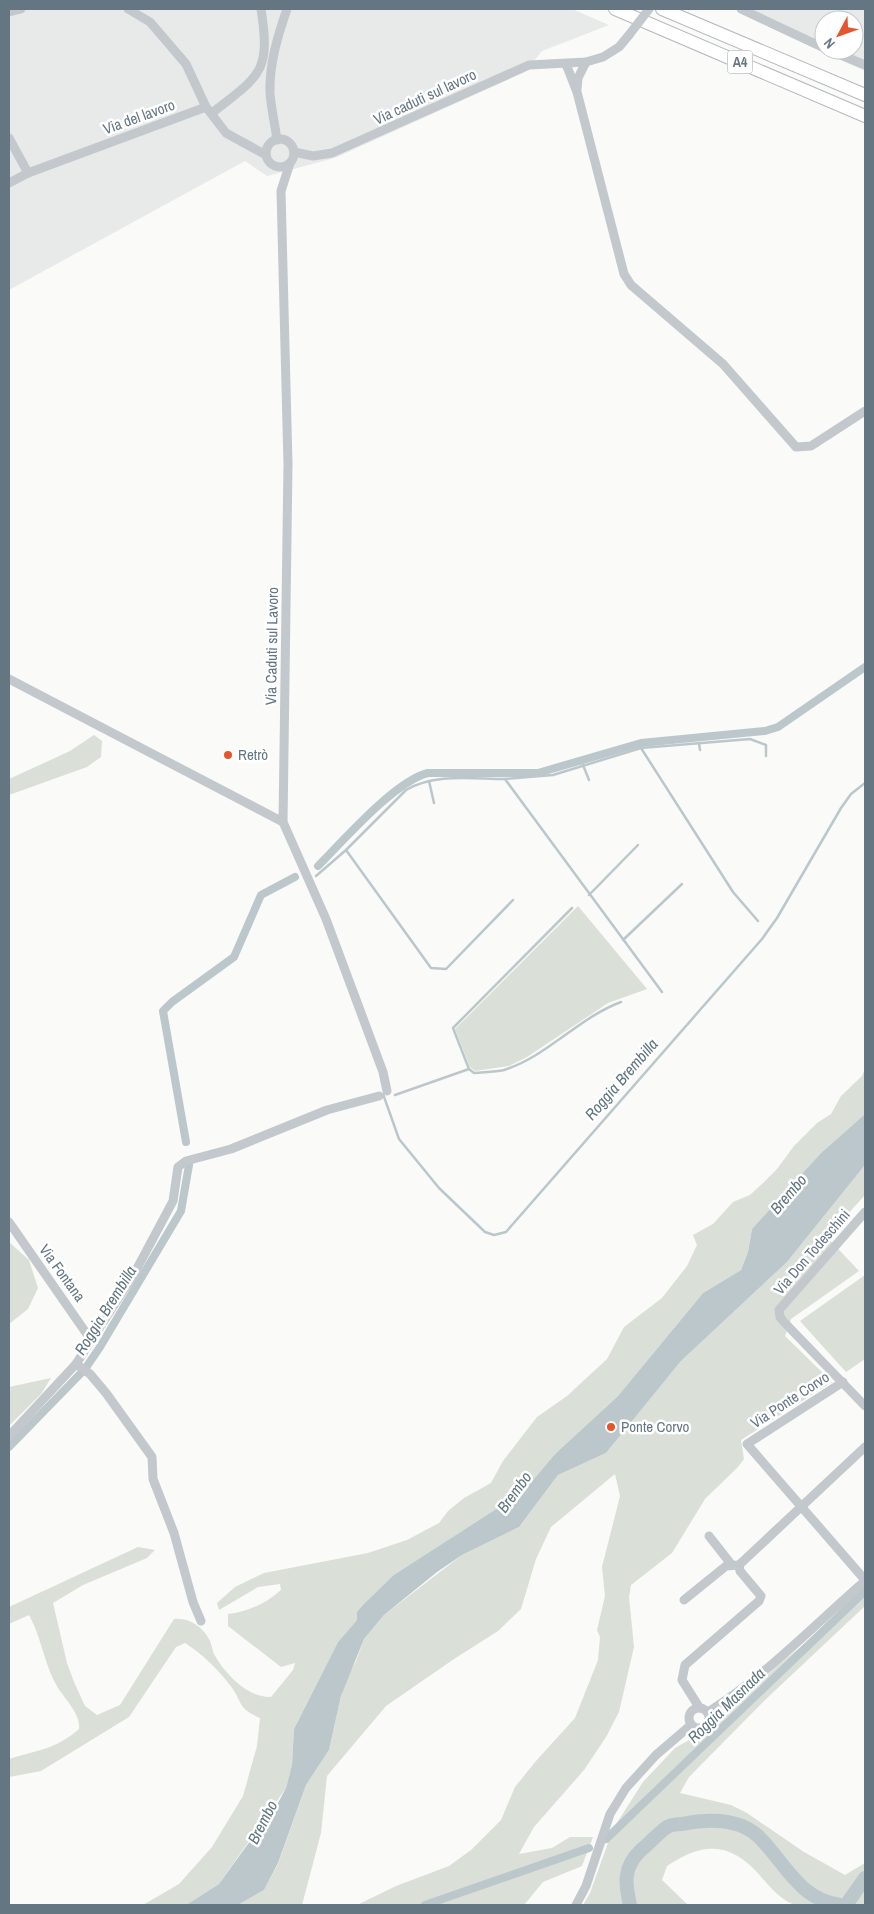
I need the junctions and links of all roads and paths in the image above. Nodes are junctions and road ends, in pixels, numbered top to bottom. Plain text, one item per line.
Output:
1 (21, 9) edge
2 (128, 9) edge
3 (261, 9) edge
4 (287, 9) edge
5 (615, 9) edge
6 (649, 9) edge
7 (662, 9) edge
8 (741, 9) edge
9 (9, 12) edge
10 (814, 43) edge
11 (853, 60) edge
12 (586, 62) junction
13 (566, 64) junction
14 (865, 65) edge
15 (577, 92) junction
16 (865, 94) edge
17 (209, 110) junction
18 (865, 116) edge
19 (9, 138) edge
20 (277, 140) junction
21 (294, 152) junction
22 (266, 155) junction
23 (290, 163) junction
24 (28, 173) junction
25 (9, 183) edge
26 (865, 410) edge
27 (9, 679) edge
28 (283, 822) junction
29 (865, 1212) edge
30 (9, 1222) edge
31 (91, 1340) junction
32 (77, 1365) junction
33 (843, 1382) junction
34 (865, 1406) edge
35 (9, 1436) edge
36 (865, 1447) edge
37 (802, 1507) junction
38 (709, 1536) dead end
39 (735, 1565) junction
40 (865, 1580) edge
41 (684, 1600) dead end
42 (201, 1621) dead end
43 (699, 1707) junction
44 (708, 1712) junction
45 (691, 1725) junction
46 (576, 1905) edge

1 - 9 street
2 - 17 street
3 - 17 street, Via del lavoro
4 - 20 street
5 - 18 highway, A4
6 - 12 street, Via caduti sul lavoro, bridge
7 - 16 highway, A4
8 - 10 street
11 - 14 street
12 - 13 street, Via caduti sul lavoro
12 - 15 street
13 - 15 street
13 - 21 street, Via caduti sul lavoro
15 - 26 street
17 - 22 street
17 - 24 street, Via del lavoro
19 - 24 street
20 - 21 street
20 - 22 street
21 - 23 street, Via Caduti sul Lavoro
22 - 23 street
23 - 28 street, Via Caduti sul Lavoro
24 - 25 street, Via del lavoro
27 - 28 street
28 - 31 street
29 - 33 street, Via Don Todeschini
30 - 31 street, Via Fontana
31 - 32 street
32 - 35 street
32 - 42 street
33 - 34 street
33 - 37 street, Via Ponte Corvo
36 - 37 street
37 - 39 street
37 - 40 street, Via Ponte Corvo
38 - 39 street
39 - 41 street
39 - 43 street
40 - 44 street
43 - 44 street
43 - 45 street
44 - 45 street
45 - 46 street

